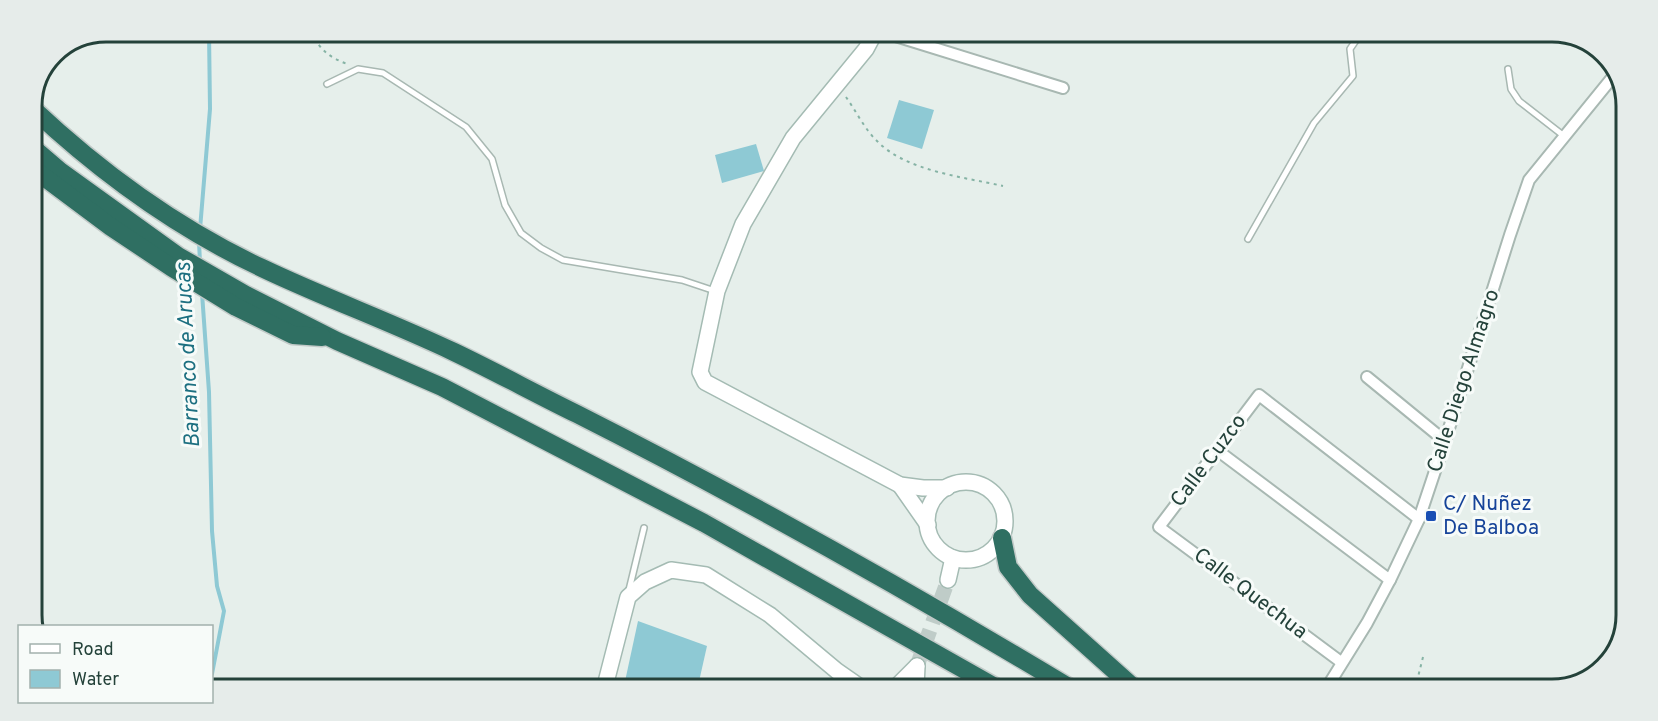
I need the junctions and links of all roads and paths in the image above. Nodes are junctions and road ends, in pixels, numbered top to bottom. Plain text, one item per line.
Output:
1 (316, 42) edge
2 (870, 42) edge
3 (915, 42) edge
4 (1355, 42) edge
5 (358, 69) junction
6 (1508, 69) dead end
7 (1610, 80) edge
8 (327, 84) dead end
9 (837, 84) junction
10 (1064, 88) dead end
11 (42, 117) edge
12 (1564, 136) junction
13 (42, 159) edge
14 (42, 172) edge
15 (58, 179) junction
16 (1003, 186) dead end
17 (1248, 239) dead end
18 (717, 291) junction
19 (1367, 378) dead end
20 (1445, 441) junction
21 (1217, 450) junction
22 (900, 485) junction
23 (947, 488) junction
24 (1419, 519) junction
25 (928, 525) junction
26 (1159, 526) joint
27 (644, 528) dead end
28 (1002, 538) junction
29 (953, 558) junction
30 (948, 580) tunnel mouth
31 (1390, 580) junction
32 (628, 597) junction
33 (1424, 653) dead end
34 (1341, 662) junction
35 (837, 670) junction
36 (607, 679) edge
37 (842, 679) edge
38 (849, 679) edge
39 (904, 679) edge
40 (916, 679) edge
41 (981, 679) edge
42 (1055, 679) edge
43 (1124, 679) edge
44 (1332, 679) edge
45 (1418, 679) edge

1 - 5 path
2 - 9 street
3 - 10 street
4 - 17 lane
5 - 8 lane
5 - 18 lane
6 - 12 lane
7 - 12 street, Calle Diego Almagro
9 - 16 path
9 - 18 street
11 - 42 highway
12 - 20 street, Calle Diego Almagro
13 - 15 highway
14 - 15 highway
15 - 41 highway
18 - 22 street
19 - 20 street
20 - 24 street, Calle Diego Almagro
21 - 24 street, Calle Cuzco
21 - 26 street, Calle Cuzco
21 - 31 street
22 - 23 street
22 - 25 street
23 - 25 street
23 - 28 street
24 - 31 street, Calle Diego Almagro
25 - 29 street
26 - 34 street, Calle Quechua
27 - 32 lane
28 - 29 street
28 - 43 highway
29 - 30 street
31 - 34 street, Calle Diego Almagro
32 - 35 street
32 - 36 street
33 - 45 path
34 - 44 street, Calle Diego Almagro
35 - 37 street
35 - 38 street
39 - 40 street

